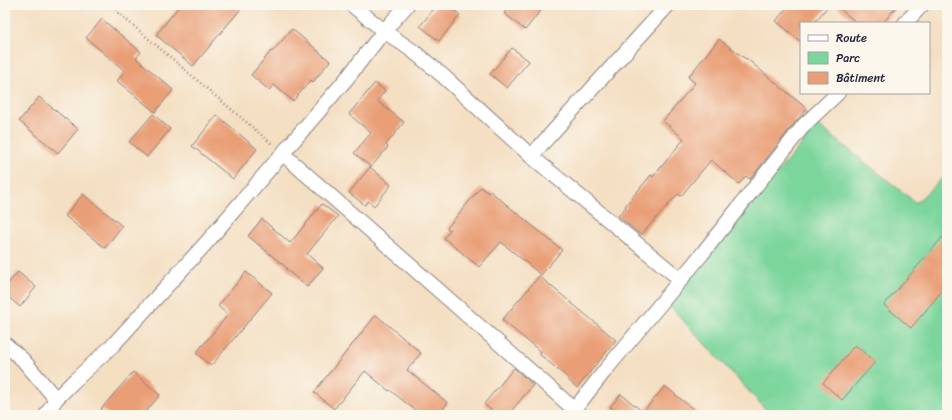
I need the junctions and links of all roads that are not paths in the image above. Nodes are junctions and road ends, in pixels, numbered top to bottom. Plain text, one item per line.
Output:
1 (352, 5) edge
2 (407, 5) edge
3 (668, 5) edge
4 (922, 5) edge
5 (907, 22) edge
6 (384, 31) junction
7 (837, 94) edge
8 (283, 154) junction
9 (531, 156) junction
10 (682, 280) junction
11 (5, 344) edge
12 (56, 399) junction
13 (572, 412) edge
14 (46, 415) edge

1 - 6 street
2 - 6 street
3 - 9 street
4 - 5 street
6 - 8 street
6 - 9 street
7 - 10 street
8 - 12 street
8 - 13 street
9 - 10 street
10 - 13 street
11 - 12 street
12 - 14 street

